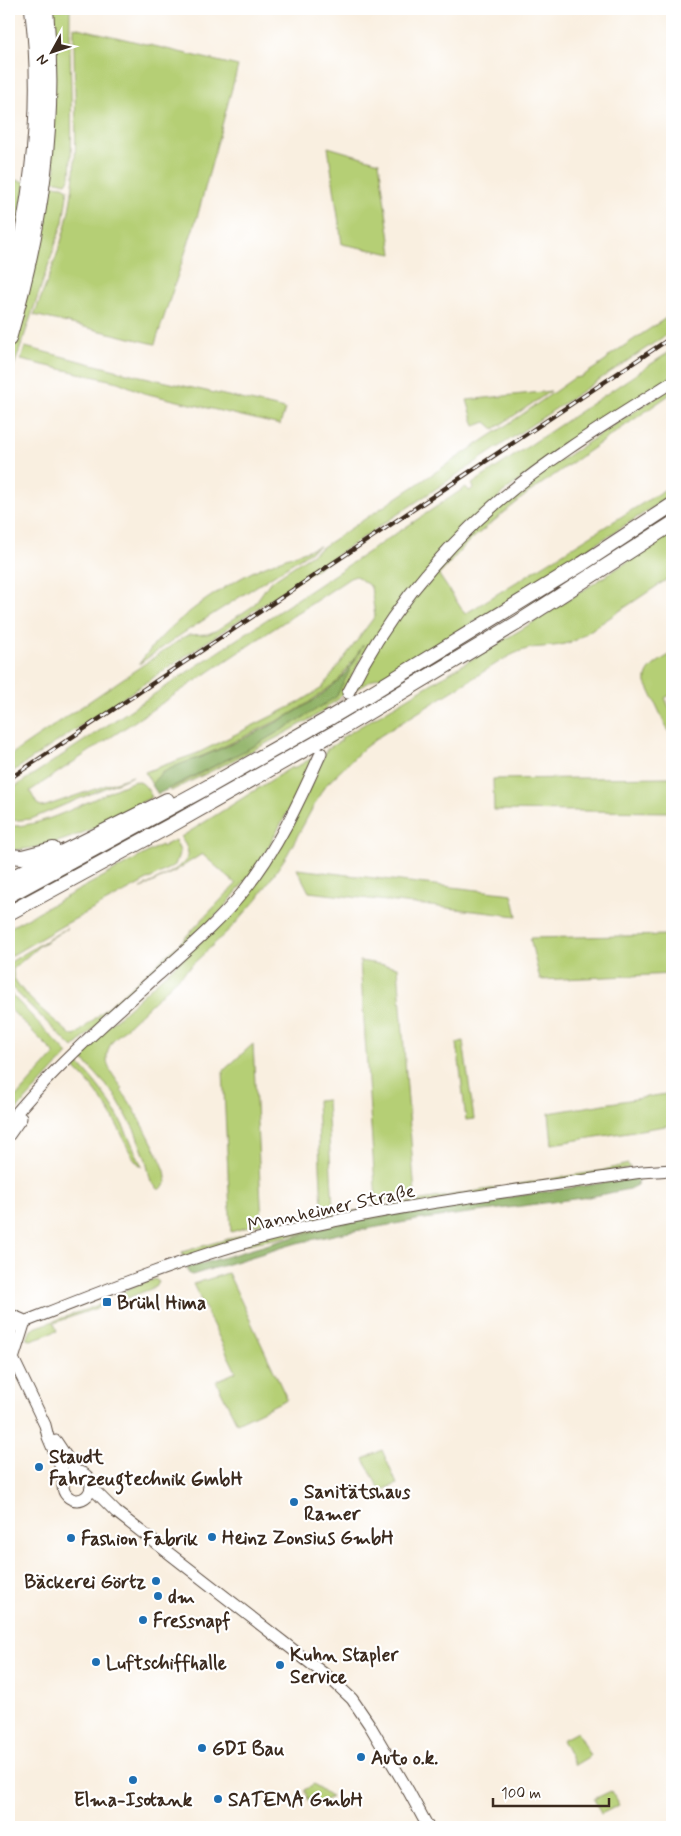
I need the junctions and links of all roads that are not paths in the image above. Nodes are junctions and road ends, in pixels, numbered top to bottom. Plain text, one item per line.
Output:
1 (32, 9) edge
2 (46, 9) edge
3 (9, 291) edge
4 (9, 339) edge
5 (672, 382) edge
6 (672, 505) edge
7 (672, 524) edge
8 (349, 700) junction
9 (319, 748) junction
10 (161, 808) junction
11 (76, 844) junction
12 (9, 856) edge
13 (9, 879) edge
14 (44, 894) junction
15 (9, 895) edge
16 (9, 913) edge
17 (9, 921) edge
18 (46, 1082) junction
19 (9, 1122) edge
20 (9, 1135) edge
21 (672, 1170) edge
22 (9, 1314) edge
23 (25, 1322) junction
24 (9, 1328) edge
25 (11, 1355) edge
26 (44, 1425) junction
27 (76, 1471) junction
28 (65, 1477) junction
29 (89, 1493) junction
30 (428, 1827) edge

1 - 3 highway
2 - 4 highway
5 - 8 main road
6 - 8 highway
7 - 9 highway, bridge
8 - 10 highway, bridge
9 - 14 highway
9 - 18 main road
10 - 11 highway
10 - 15 highway
11 - 12 highway
11 - 13 highway
14 - 16 highway
14 - 17 highway
18 - 19 main road
18 - 20 main road
21 - 23 main road, Mannheimer Straße
22 - 23 main road
23 - 24 main road, Mannheimer Straße
23 - 25 main road
25 - 26 main road
26 - 27 main road
26 - 28 main road
27 - 28 main road
27 - 29 main road
28 - 29 main road
29 - 30 main road

